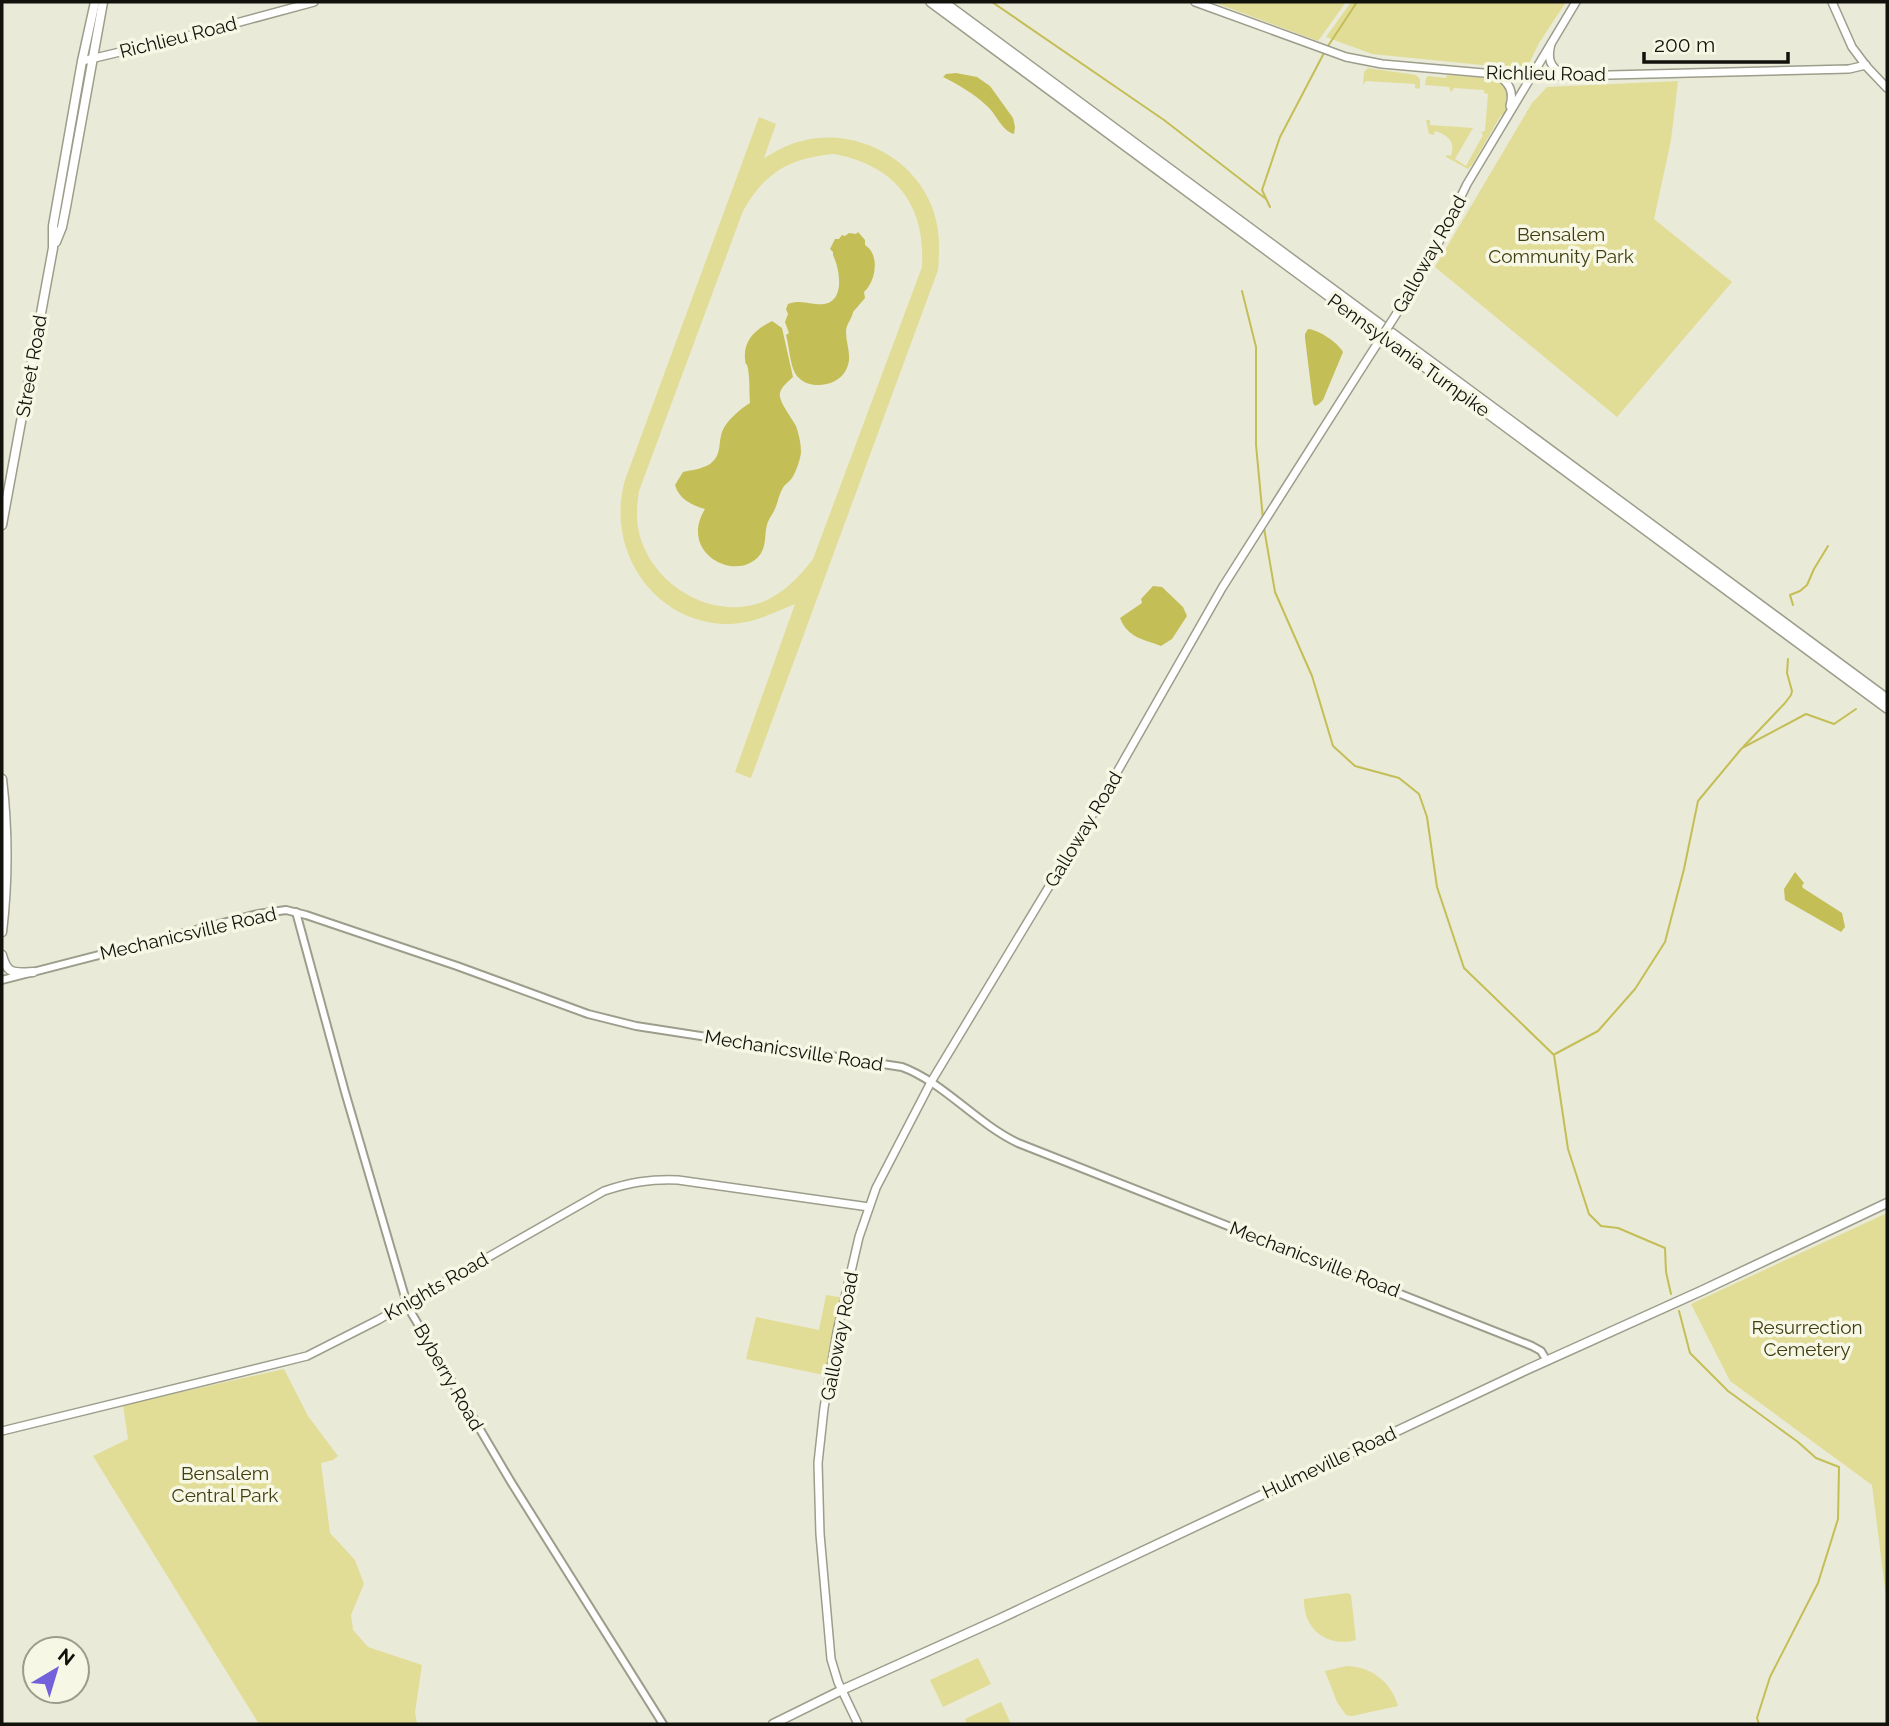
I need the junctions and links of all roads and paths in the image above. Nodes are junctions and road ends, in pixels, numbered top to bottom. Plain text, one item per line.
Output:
1 (95, 2) edge
2 (103, 2) edge
3 (314, 2) edge
4 (931, 2) edge
5 (943, 2) edge
6 (1195, 2) edge
7 (1576, 2) edge
8 (1832, 2) edge
9 (1553, 39) junction
10 (92, 59) junction
11 (82, 61) junction
12 (1866, 65) junction
13 (1494, 73) junction
14 (1564, 75) junction
15 (1530, 77) junction
16 (1887, 88) edge
17 (1509, 114) junction
18 (66, 159) junction
19 (72, 178) junction
20 (61, 207) junction
21 (2, 525) edge
22 (1887, 699) edge
23 (1887, 708) edge
24 (2, 779) edge
25 (296, 912) junction
26 (2, 932) edge
27 (2, 955) edge
28 (33, 972) junction
29 (2, 980) edge
30 (931, 1082) junction
31 (1887, 1203) edge
32 (869, 1207) junction
33 (407, 1303) junction
34 (1547, 1361) junction
35 (2, 1431) edge
36 (842, 1690) junction
37 (663, 1724) edge
38 (773, 1724) edge
39 (858, 1724) edge

1 - 11 main road, Street Road
2 - 10 main road, Street Road
3 - 10 main road, Richlieu Road
4 - 23 highway, Pennsylvania Turnpike
5 - 22 highway, Pennsylvania Turnpike
6 - 13 main road, Richlieu Road
7 - 9 main road, Galloway Road
8 - 12 main road
9 - 14 main road
9 - 15 main road, Galloway Road
10 - 11 main road, Richlieu Road
10 - 19 main road, Street Road
11 - 18 main road, Street Road
12 - 14 main road, Richlieu Road
12 - 16 main road
13 - 15 main road, Richlieu Road
13 - 17 main road
14 - 15 main road, Richlieu Road
15 - 17 main road, Galloway Road
17 - 30 main road, Galloway Road, bridge
18 - 19 main road
18 - 20 main road, Street Road
19 - 20 main road, Street Road
20 - 21 main road, Street Road
24 - 26 main road
25 - 28 street, Mechanicsville Road
25 - 30 street, Mechanicsville Road
25 - 33 street, Byberry Road
27 - 28 main road
28 - 29 street, Mechanicsville Road
30 - 32 main road, Galloway Road
30 - 34 street, Mechanicsville Road
31 - 34 main road, Hulmeville Road
32 - 33 main road, Knights Road
32 - 36 main road, Galloway Road
33 - 35 main road, Knights Road
33 - 37 street, Byberry Road
34 - 36 main road, Hulmeville Road
36 - 38 main road, Hulmeville Road
36 - 39 main road, Galloway Road

